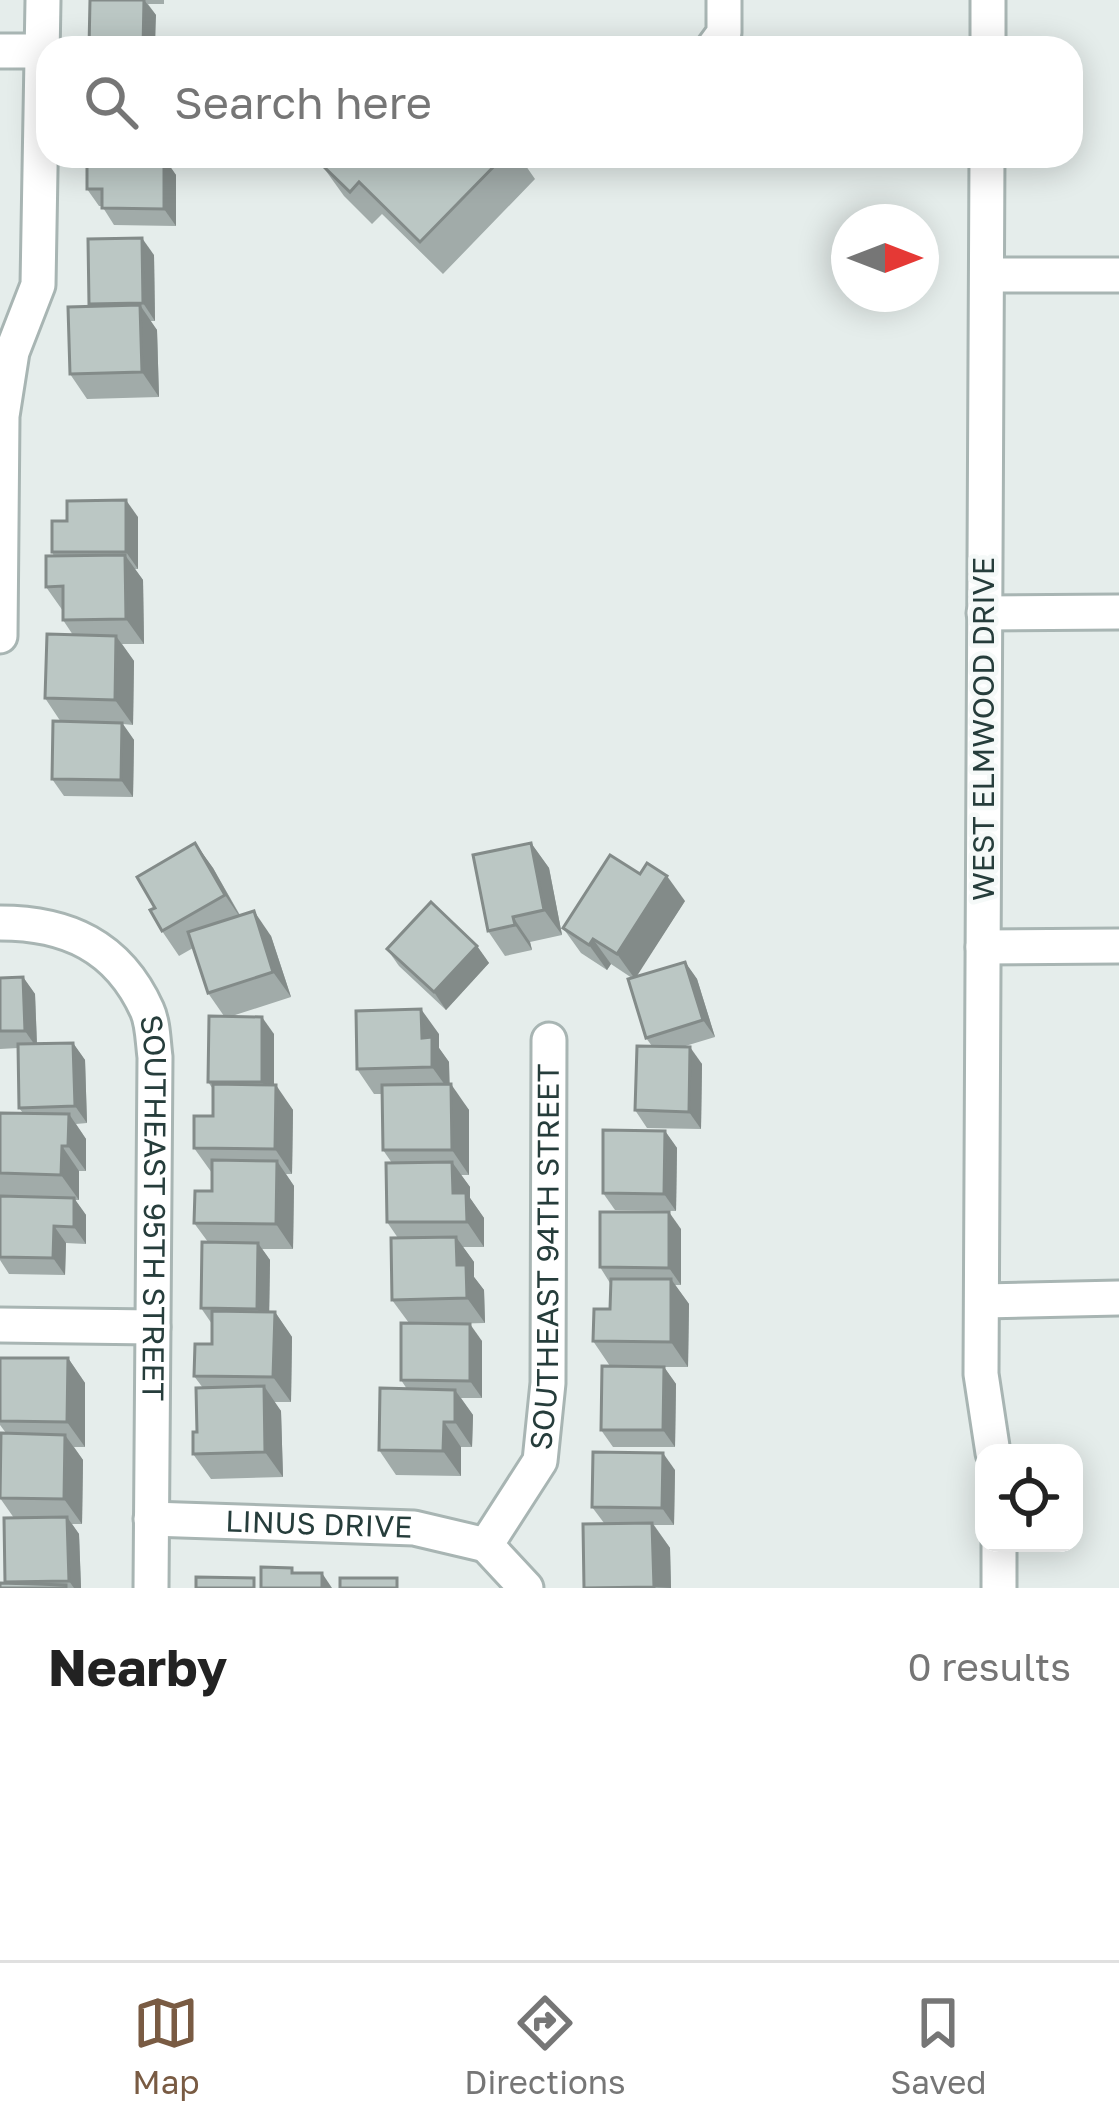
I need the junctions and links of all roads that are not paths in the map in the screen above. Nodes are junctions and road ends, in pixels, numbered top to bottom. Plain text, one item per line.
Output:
1 (43, 0) edge
2 (724, 0) edge
3 (988, 0) edge
4 (43, 36) edge
5 (722, 36) edge
6 (988, 36) edge
7 (0, 51) edge
8 (36, 51) edge
9 (40, 168) edge
10 (987, 168) edge
11 (987, 275) junction
12 (1119, 275) edge
13 (1, 526) edge
14 (1119, 612) edge
15 (984, 613) junction
16 (0, 636) edge
17 (0, 923) edge
18 (983, 946) junction
19 (1119, 946) edge
20 (549, 1040) dead end
21 (1119, 1298) edge
22 (982, 1301) junction
23 (0, 1325) edge
24 (153, 1327) junction
25 (991, 1444) edge
26 (151, 1519) junction
27 (486, 1545) junction
28 (999, 1552) edge
29 (151, 1588) edge
30 (526, 1588) edge
31 (999, 1588) edge

1 - 4 street
2 - 5 street
3 - 6 street
7 - 8 street
9 - 13 street
10 - 11 street, WEST ELMWOOD DRIVE
11 - 12 street
11 - 15 street, WEST ELMWOOD DRIVE
13 - 16 street
14 - 15 street
15 - 18 street, WEST ELMWOOD DRIVE
17 - 24 street, SOUTHEAST 95TH STREET
18 - 19 street
18 - 22 street, WEST ELMWOOD DRIVE
20 - 27 street, SOUTHEAST 94TH STREET
21 - 22 street
22 - 25 street, WEST ELMWOOD DRIVE
23 - 24 street
24 - 26 street, SOUTHEAST 95TH STREET
26 - 27 street, LINUS DRIVE
26 - 29 street, SOUTHEAST 95TH STREET
27 - 30 street
28 - 31 street

